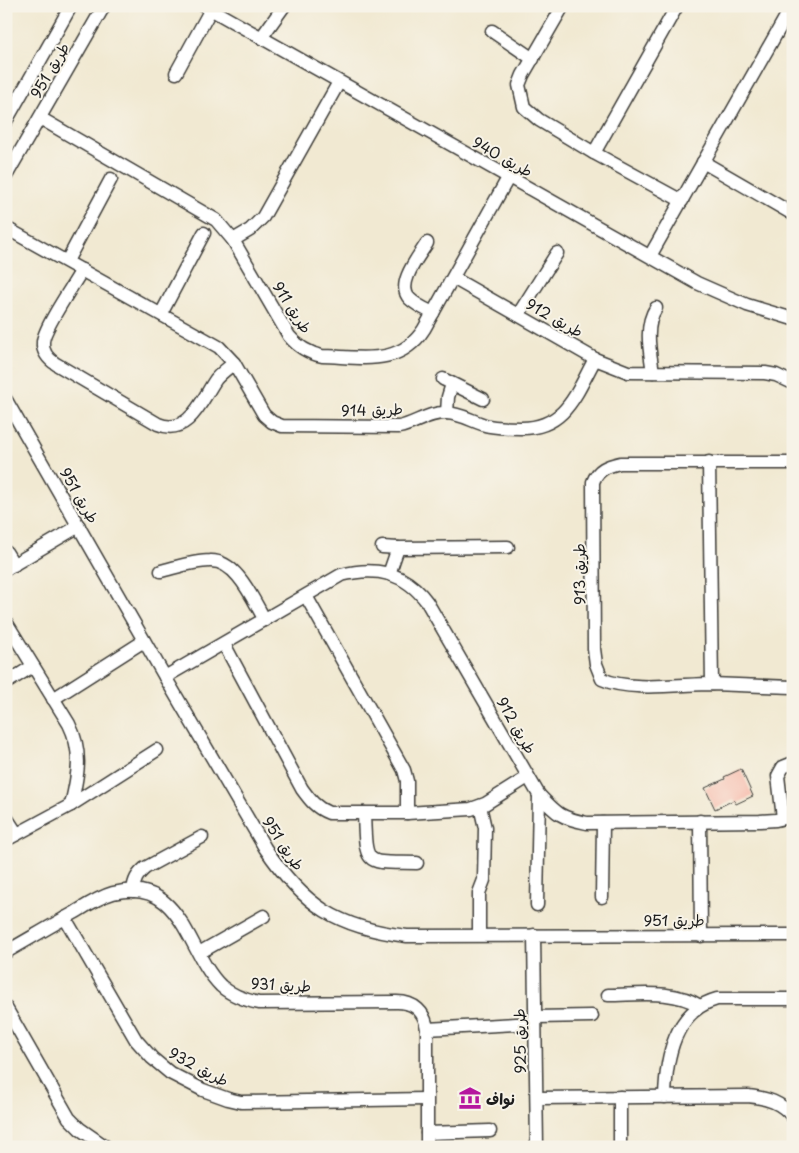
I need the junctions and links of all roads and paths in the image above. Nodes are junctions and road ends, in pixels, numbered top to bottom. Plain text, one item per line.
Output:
1 (71, 6) edge
2 (104, 6) edge
3 (284, 6) edge
4 (563, 6) edge
5 (676, 6) edge
6 (212, 8) edge
7 (791, 9) edge
8 (492, 31) dead end
9 (261, 38) junction
10 (533, 59) junction
11 (176, 73) dead end
12 (339, 82) junction
13 (40, 118) junction
14 (6, 122) edge
15 (594, 153) junction
16 (703, 162) junction
17 (6, 176) edge
18 (508, 178) junction
19 (111, 179) dead end
20 (682, 201) junction
21 (792, 211) edge
22 (6, 228) edge
23 (204, 233) dead end
24 (233, 240) junction
25 (427, 243) dead end
26 (556, 253) dead end
27 (650, 256) junction
28 (67, 262) junction
29 (82, 270) junction
30 (453, 278) junction
31 (656, 308) dead end
32 (433, 313) junction
33 (162, 314) junction
34 (518, 315) junction
35 (793, 319) edge
36 (595, 358) junction
37 (234, 363) junction
38 (653, 372) junction
39 (793, 383) edge
40 (484, 399) dead end
41 (6, 400) edge
42 (448, 413) junction
43 (709, 462) junction
44 (793, 463) edge
45 (79, 526) junction
46 (508, 547) dead end
47 (382, 548) dead end
48 (398, 548) junction
49 (6, 552) edge
50 (10, 567) edge
51 (161, 571) dead end
52 (390, 574) junction
53 (306, 596) junction
54 (265, 620) junction
55 (6, 622) edge
56 (144, 641) junction
57 (224, 644) junction
58 (33, 666) junction
59 (165, 677) junction
60 (6, 683) edge
61 (712, 684) junction
62 (793, 687) edge
63 (53, 699) junction
64 (157, 750) dead end
65 (793, 763) edge
66 (528, 776) junction
67 (539, 795) junction
68 (71, 805) junction
69 (480, 806) junction
70 (364, 814) junction
71 (407, 814) junction
72 (6, 817) edge
73 (788, 817) edge
74 (700, 821) junction
75 (603, 822) junction
76 (12, 837) edge
77 (202, 837) dead end
78 (417, 863) dead end
79 (133, 891) junction
80 (602, 897) dead end
81 (537, 905) dead end
82 (264, 916) dead end
83 (64, 918) junction
84 (479, 935) junction
85 (534, 935) junction
86 (793, 935) edge
87 (701, 936) junction
88 (6, 952) edge
89 (199, 953) junction
90 (608, 995) dead end
91 (793, 999) edge
92 (700, 1006) junction
93 (6, 1008) edge
94 (592, 1016) dead end
95 (535, 1020) junction
96 (427, 1028) junction
97 (620, 1097) junction
98 (665, 1097) junction
99 (537, 1098) junction
100 (426, 1100) junction
101 (793, 1116) edge
102 (490, 1131) dead end
103 (427, 1133) junction
104 (106, 1147) edge
105 (427, 1147) edge
106 (537, 1147) edge
107 (620, 1147) edge

1 - 14 street
2 - 13 street, طريق 951
3 - 9 street
4 - 10 street
5 - 15 street
6 - 9 street, طريق 940
6 - 11 street
7 - 16 street
8 - 10 street
9 - 12 street, طريق 940
10 - 15 street
12 - 18 street, طريق 940
12 - 24 street
13 - 17 street, طريق 951
13 - 24 street, طريق 911
15 - 20 street
16 - 20 street
16 - 21 street
18 - 27 street, طريق 940
18 - 30 street, طريق 911
19 - 28 street
20 - 27 street
22 - 28 street, طريق 914
23 - 33 street
24 - 32 street, طريق 911
25 - 32 street
26 - 34 street
27 - 35 street, طريق 940
28 - 29 street, طريق 914
29 - 33 street, طريق 914
29 - 37 street
30 - 32 street, طريق 911
30 - 34 street, طريق 912
31 - 38 street
33 - 37 street, طريق 914
34 - 36 street, طريق 912
36 - 38 street, طريق 912
36 - 42 street
37 - 42 street, طريق 914
38 - 39 street, طريق 912
40 - 42 street
41 - 45 street, طريق 951
43 - 44 street, طريق 913
43 - 61 street
43 - 61 street, طريق 913
45 - 50 street
45 - 56 street, طريق 951
46 - 48 street
47 - 48 street
48 - 52 street
49 - 50 street
51 - 54 street
52 - 53 street, طريق 912
52 - 66 street, طريق 912
53 - 54 street, طريق 912
53 - 71 street
54 - 57 street, طريق 912
55 - 58 street
56 - 59 street, طريق 951
56 - 63 street
57 - 59 street, طريق 912
57 - 70 street
58 - 60 street
58 - 63 street
59 - 84 street, طريق 951
61 - 62 street, طريق 913
63 - 68 street
64 - 68 street
65 - 73 street
66 - 67 street, طريق 912
66 - 69 street
67 - 75 street, طريق 912
67 - 81 street
68 - 76 street
69 - 71 street
69 - 84 street
70 - 71 street
70 - 78 street
72 - 76 street
73 - 74 street, طريق 912
74 - 75 street, طريق 912
74 - 87 street
75 - 80 street
77 - 79 street
79 - 83 street, طريق 931
79 - 89 street, طريق 931
82 - 89 street
83 - 88 street, طريق 931
83 - 100 street, طريق 932
84 - 85 street, طريق 951
85 - 87 street, طريق 951
85 - 95 street, طريق 925
86 - 87 street, طريق 951
89 - 96 street, طريق 931
90 - 92 street
91 - 92 street
92 - 98 street
93 - 104 street
94 - 95 street
95 - 96 street
95 - 99 street, طريق 925
96 - 100 street
97 - 98 street
97 - 99 street
97 - 107 street
98 - 101 street
99 - 106 street, طريق 925
100 - 103 street
102 - 103 street
103 - 105 street

